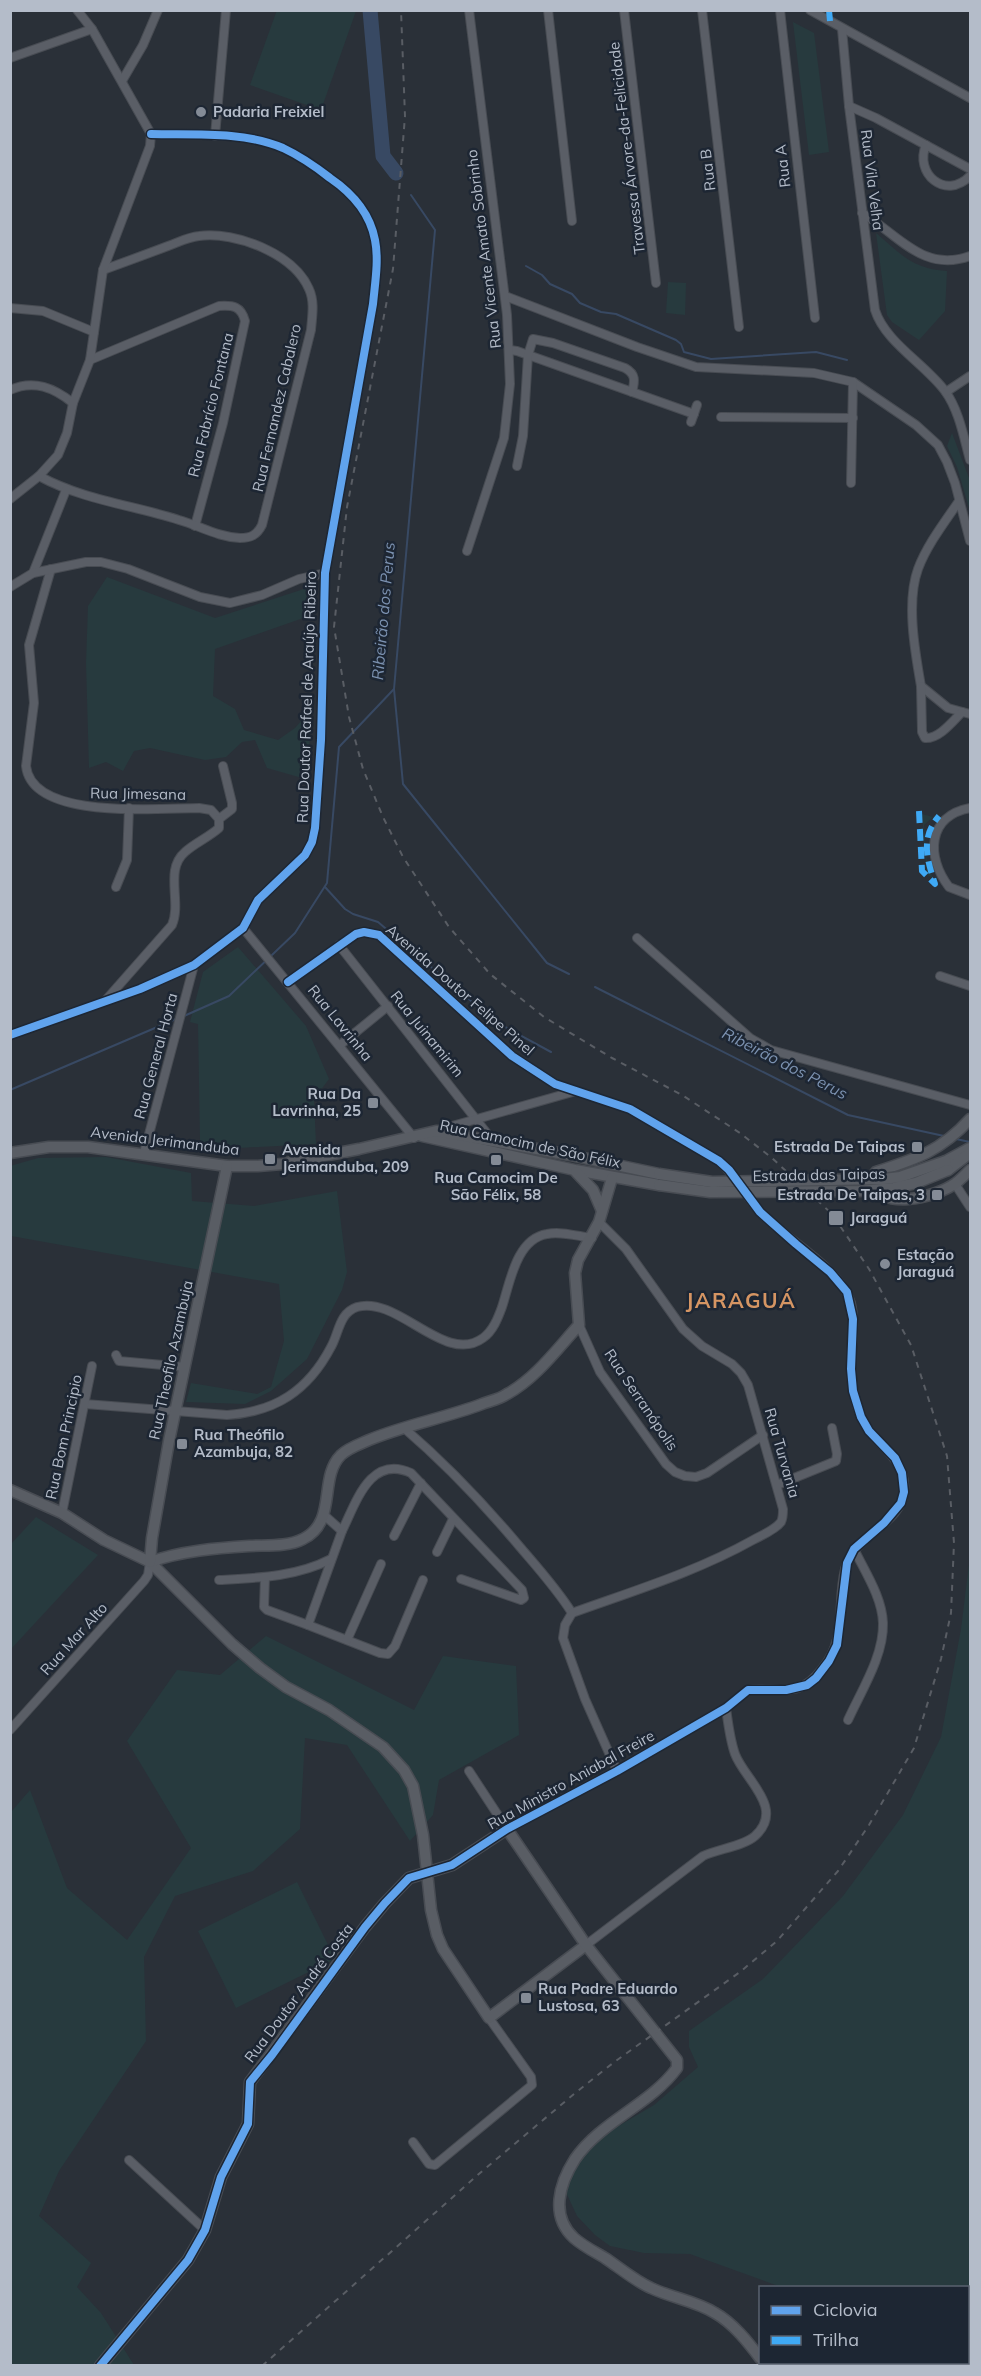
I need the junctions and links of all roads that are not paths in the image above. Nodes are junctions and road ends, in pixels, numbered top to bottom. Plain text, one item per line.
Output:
1 (77, 10) edge
2 (158, 10) edge
3 (226, 10) edge
4 (469, 10) edge
5 (548, 10) edge
6 (624, 10) edge
7 (702, 10) edge
8 (780, 10) edge
9 (810, 10) edge
10 (92, 29) junction
11 (842, 29) junction
12 (10, 58) edge
13 (122, 81) junction
14 (970, 98) edge
15 (849, 106) junction
16 (151, 134) junction
17 (215, 136) junction
18 (926, 146) junction
19 (970, 169) edge
20 (970, 176) edge
21 (862, 213) junction
22 (572, 221) dead end
23 (970, 256) edge
24 (104, 270) junction
25 (656, 283) dead end
26 (505, 296) junction
27 (10, 308) edge
28 (815, 318) dead end
29 (739, 327) dead end
30 (94, 332) junction
31 (510, 350) junction
32 (528, 355) junction
33 (90, 360) junction
34 (970, 376) edge
35 (854, 382) junction
36 (10, 390) edge
37 (632, 392) junction
38 (946, 392) junction
39 (73, 403) junction
40 (697, 405) dead end
41 (720, 417) dead end
42 (853, 418) junction
43 (970, 460) edge
44 (517, 466) dead end
45 (39, 476) junction
46 (851, 483) dead end
47 (66, 490) junction
48 (10, 499) edge
49 (959, 501) junction
50 (195, 526) junction
51 (970, 541) edge
52 (467, 551) dead end
53 (51, 569) junction
54 (33, 573) junction
55 (325, 573) junction
56 (10, 587) edge
57 (921, 686) junction
58 (962, 712) junction
59 (970, 714) edge
60 (223, 766) dead end
61 (129, 808) junction
62 (970, 808) edge
63 (219, 819) junction
64 (116, 887) dead end
65 (970, 895) edge
66 (243, 928) junction
67 (637, 938) dead end
68 (339, 945) junction
69 (194, 965) junction
70 (940, 976) dead end
71 (288, 982) junction
72 (970, 986) edge
73 (104, 1002) junction
74 (388, 1006) junction
75 (10, 1035) edge
76 (340, 1045) junction
77 (578, 1091) junction
78 (970, 1105) edge
79 (477, 1119) junction
80 (970, 1119) edge
81 (436, 1131) junction
82 (418, 1137) junction
83 (493, 1141) junction
84 (970, 1150) edge
85 (10, 1153) edge
86 (144, 1153) junction
87 (227, 1166) junction
88 (575, 1170) junction
89 (970, 1170) edge
90 (612, 1178) junction
91 (659, 1180) junction
92 (955, 1184) junction
93 (970, 1207) edge
94 (601, 1217) junction
95 (592, 1238) junction
96 (579, 1325) junction
97 (116, 1355) dead end
98 (92, 1366) dead end
99 (185, 1367) junction
100 (85, 1404) junction
101 (175, 1412) junction
102 (404, 1428) junction
103 (832, 1428) dead end
104 (763, 1435) junction
105 (421, 1483) junction
106 (777, 1485) junction
107 (10, 1490) edge
108 (62, 1513) junction
109 (324, 1515) junction
110 (453, 1519) junction
111 (342, 1531) junction
112 (394, 1536) dead end
113 (854, 1549) junction
114 (437, 1552) dead end
115 (331, 1559) junction
116 (150, 1562) junction
117 (381, 1564) dead end
118 (265, 1577) junction
119 (461, 1579) dead end
120 (219, 1580) dead end
121 (423, 1580) dead end
122 (572, 1613) junction
123 (308, 1625) junction
124 (347, 1640) junction
125 (726, 1708) junction
126 (848, 1720) dead end
127 (10, 1730) edge
128 (469, 1771) dead end
129 (617, 1771) junction
130 (507, 1829) junction
131 (428, 1873) junction
132 (586, 1945) junction
133 (489, 2018) junction
134 (413, 2142) dead end
135 (129, 2160) dead end
136 (205, 2230) junction
137 (759, 2357) edge
138 (100, 2366) edge

1 - 10 street
2 - 13 street
3 - 17 street
4 - 26 street, Rua Vicente Amato Sobrinho
5 - 22 street
6 - 25 street, Travessa Árvore-da-Felicidade
7 - 29 street, Rua B
8 - 28 street, Rua A
9 - 11 street
10 - 12 street
10 - 13 street
11 - 14 street
11 - 15 street, Rua Vila Velha
13 - 16 street
15 - 18 street
15 - 21 street, Rua Vila Velha
16 - 17 street, Rua Doutor Rafael de Araújo Ribeiro
16 - 24 street
17 - 55 street, Rua Doutor Rafael de Araújo Ribeiro
18 - 19 street
18 - 20 street
21 - 23 street
21 - 38 street, Rua Vila Velha
24 - 30 street
24 - 50 street, Rua Fernandez Cabalero
26 - 31 street, Rua Vicente Amato Sobrinho
26 - 35 street
27 - 30 street
30 - 33 street
31 - 32 street
31 - 52 street, Rua Vicente Amato Sobrinho
32 - 37 street
32 - 37 street
32 - 44 street
33 - 39 street
33 - 50 street, Rua Fabrício Fontana
34 - 38 street
35 - 42 street
35 - 49 street
36 - 39 street
37 - 40 street
38 - 43 street
39 - 45 street
41 - 42 street
42 - 46 street
45 - 47 street, Rua Fernandez Cabalero
45 - 48 street
47 - 50 street, Rua Fernandez Cabalero
47 - 54 street
49 - 51 street
49 - 57 street
53 - 54 street
53 - 55 street
53 - 61 street, Rua Jimesana
54 - 56 street
55 - 66 street, Rua Doutor Rafael de Araújo Ribeiro
57 - 58 street
57 - 58 street
58 - 59 street
60 - 63 street
61 - 63 street, Rua Jimesana
61 - 64 street
62 - 65 street
63 - 73 street
66 - 69 street, Rua Doutor Rafael de Araújo Ribeiro
66 - 71 street, Rua Lavrinha
67 - 78 street
68 - 71 street, Avenida Doutor Felipe Pinel
68 - 74 street, Rua Juinamirim
68 - 77 street, Avenida Doutor Felipe Pinel
69 - 73 street, Rua Doutor Rafael de Araújo Ribeiro
69 - 86 street, Rua General Horta
70 - 72 street
71 - 76 street, Rua Lavrinha
73 - 75 street, Rua Doutor Rafael de Araújo Ribeiro
74 - 76 street
74 - 79 street, Rua Juinamirim
76 - 82 street, Rua Lavrinha
77 - 79 street
77 - 113 street, Avenida Doutor Felipe Pinel
79 - 81 street
79 - 83 street, Rua Juinamirim
80 - 92 street
81 - 82 street, Rua Camocim de São Félix
81 - 83 street, Rua Camocim de São Félix
82 - 87 street, Avenida Jerimanduba
82 - 88 street, Rua Camocim de São Félix
83 - 91 street, Rua Camocim de São Félix
84 - 91 street, Estrada das Taipas, bridge
85 - 86 street, Avenida Jerimanduba
86 - 87 street, Avenida Jerimanduba
87 - 99 street, Rua Theofilo Azambuja
88 - 90 street, Rua Camocim de São Félix
88 - 94 street
89 - 92 street
90 - 91 street, Rua Camocim de São Félix
90 - 94 street, Rua Serranópolis
92 - 93 street
94 - 95 street, Rua Serranópolis
94 - 104 street, Rua Turvania
95 - 96 street, Rua Serranópolis
95 - 101 street
96 - 102 street
96 - 104 street, Rua Serranópolis
97 - 99 street
98 - 100 street, Rua Bom Principio
99 - 101 street, Rua Theofilo Azambuja
100 - 101 street
100 - 108 street, Rua Bom Principio
101 - 116 street, Rua Theofilo Azambuja
102 - 109 street
102 - 122 street
103 - 106 street
104 - 106 street, Rua Turvania
105 - 110 street
105 - 111 street
105 - 112 street
106 - 122 street, Rua Turvania
107 - 108 street
108 - 116 street
109 - 111 street
109 - 116 street
110 - 114 street
110 - 119 street
111 - 115 street
113 - 125 street, Avenida Doutor Felipe Pinel
113 - 126 street
115 - 118 street
115 - 123 street
116 - 127 street, Rua Mar Alto
116 - 131 street
117 - 124 street
118 - 120 street
118 - 123 street
121 - 124 street
122 - 129 street
123 - 124 street
125 - 129 street, Rua Ministro Aniabal Freire
125 - 132 street
128 - 130 street
129 - 130 street, Rua Ministro Aniabal Freire
130 - 131 street, Rua Ministro Aniabal Freire
130 - 132 street
131 - 133 street
131 - 136 street, Rua Doutor André Costa
132 - 133 street
132 - 137 street
133 - 134 street
135 - 136 street
136 - 138 street, Rua Doutor André Costa

